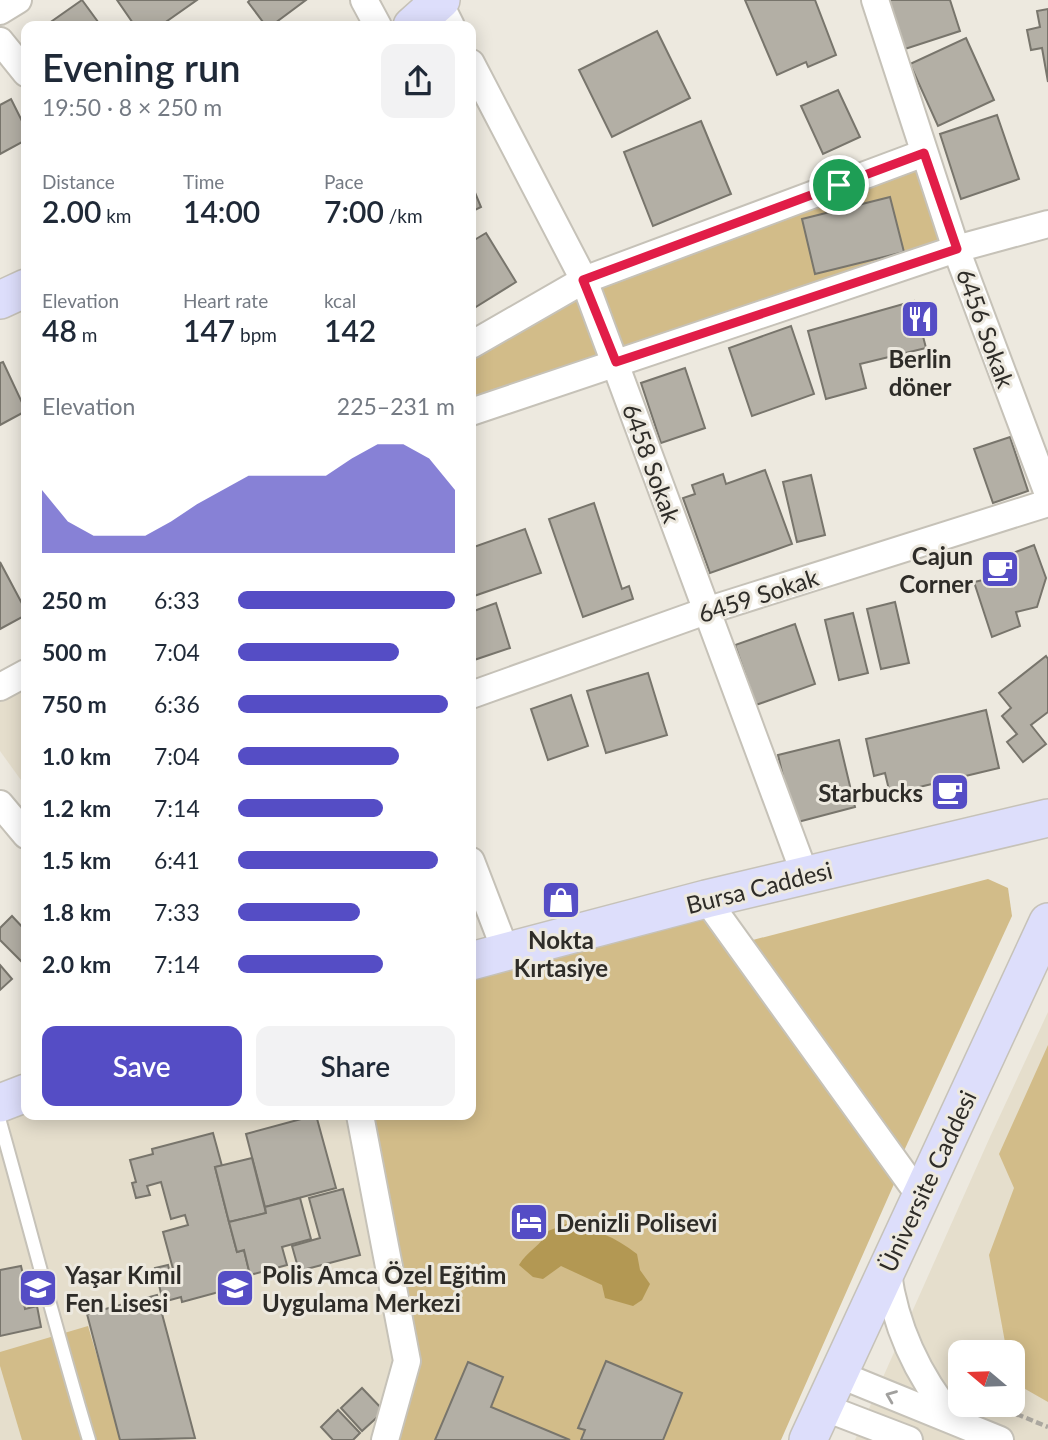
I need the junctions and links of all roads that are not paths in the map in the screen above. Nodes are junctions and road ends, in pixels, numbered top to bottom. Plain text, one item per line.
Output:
1 (18, 0) edge
2 (364, 0) edge
3 (875, 0) edge
4 (442, 7) edge
5 (0, 11) edge
6 (375, 21) edge
7 (420, 21) edge
8 (0, 41) edge
9 (21, 67) edge
10 (476, 73) edge
11 (924, 153) junction
12 (1048, 224) edge
13 (957, 249) junction
14 (583, 280) junction
15 (21, 290) edge
16 (0, 300) edge
17 (476, 342) edge
18 (616, 362) junction
19 (476, 410) edge
20 (1048, 494) edge
21 (1048, 503) edge
22 (706, 611) junction
23 (21, 676) edge
24 (0, 687) edge
25 (476, 693) edge
26 (0, 804) edge
27 (1048, 818) edge
28 (21, 829) edge
29 (476, 875) edge
30 (805, 875) junction
31 (706, 899) junction
32 (1048, 922) edge
33 (506, 952) junction
34 (476, 960) edge
35 (8, 1099) edge
36 (361, 1120) edge
37 (920, 1196) junction
38 (887, 1267) junction
39 (838, 1374) junction
40 (823, 1408) junction
41 (955, 1422) junction
42 (89, 1440) edge
43 (385, 1440) edge
44 (808, 1440) edge
45 (909, 1440) edge
46 (1000, 1440) edge

1 - 5 street
2 - 6 street
3 - 11 street, 6456 Sokak
4 - 7 main road
8 - 9 street
10 - 14 street, 6458 Sokak
11 - 13 street, 6456 Sokak
11 - 14 street
12 - 13 street
13 - 18 street
13 - 20 street, 6456 Sokak
14 - 17 street
14 - 18 street, 6458 Sokak
15 - 16 main road
18 - 19 street
18 - 22 street, 6458 Sokak
21 - 22 street, 6459 Sokak
22 - 25 street, 6459 Sokak
22 - 30 street, 6458 Sokak
23 - 24 street
26 - 28 street
27 - 30 main road, Bursa Caddesi
29 - 33 street
30 - 31 main road, Bursa Caddesi
31 - 33 main road, Bursa Caddesi
31 - 37 street
32 - 37 main road, Üniversite Caddesi
33 - 34 main road, Bursa Caddesi
35 - 42 lane
36 - 43 street
37 - 38 main road, Üniversite Caddesi
38 - 39 main road, Üniversite Caddesi
38 - 41 street
39 - 40 main road, Üniversite Caddesi
41 -> 39 street
40 - 44 main road, Üniversite Caddesi
40 - 45 street
41 - 46 street

